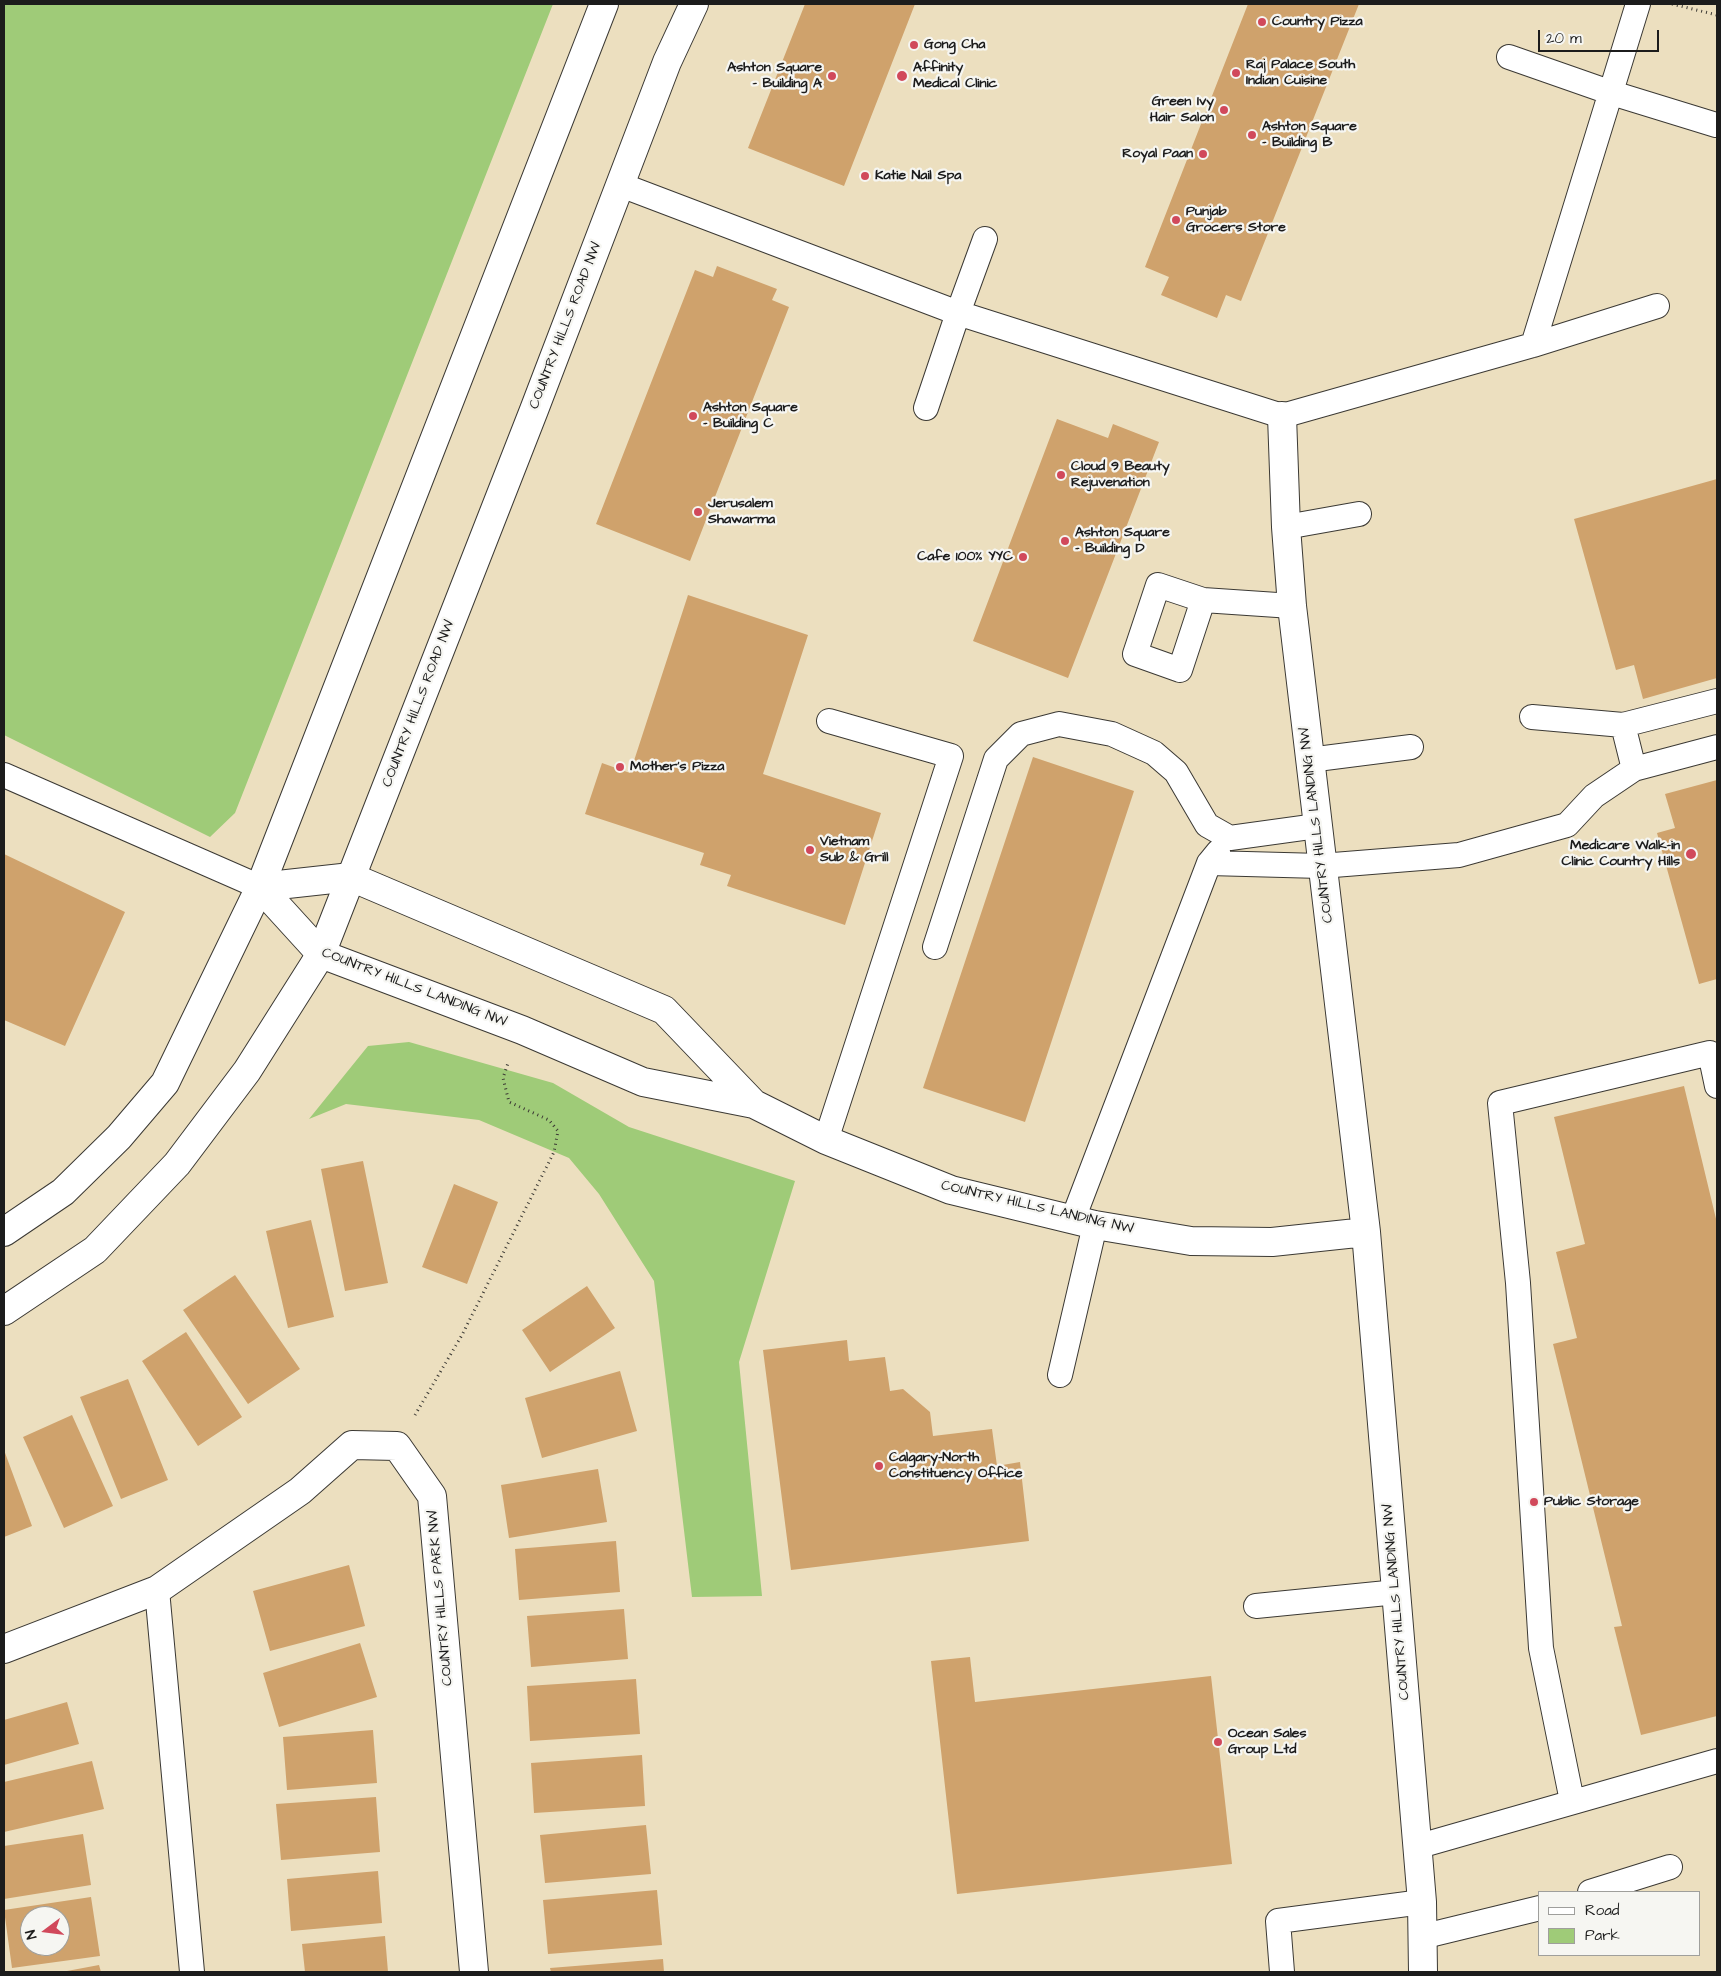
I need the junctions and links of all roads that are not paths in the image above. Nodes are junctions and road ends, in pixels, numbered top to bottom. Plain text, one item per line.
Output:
1 (604, 4) edge
2 (694, 4) edge
3 (1638, 4) edge
4 (1509, 57) dead end
5 (1612, 93) junction
6 (1716, 125) dead end
7 (620, 185) junction
8 (985, 239) dead end
9 (1658, 306) dead end
10 (958, 312) junction
11 (1533, 345) junction
12 (926, 408) dead end
13 (1282, 416) junction
14 (1359, 514) dead end
15 (1286, 526) junction
16 (1203, 600) dead end
17 (1292, 606) junction
18 (1717, 701) edge
19 (1532, 717) dead end
20 (829, 721) dead end
21 (1623, 725) junction
22 (1411, 747) dead end
23 (1717, 747) edge
24 (1309, 760) junction
25 (1634, 769) junction
26 (4, 775) edge
27 (1317, 826) junction
28 (1230, 838) junction
29 (1209, 863) junction
30 (1322, 866) junction
31 (351, 877) junction
32 (260, 887) junction
33 (935, 947) dead end
34 (321, 954) junction
35 (1717, 1086) edge
36 (754, 1104) junction
37 (826, 1140) junction
38 (1084, 1222) junction
39 (4, 1232) edge
40 (1366, 1232) junction
41 (4, 1311) edge
42 (1060, 1375) dead end
43 (157, 1590) junction
44 (1397, 1592) junction
45 (1256, 1606) dead end
46 (4, 1649) edge
47 (1717, 1761) edge
48 (1572, 1800) junction
49 (1416, 1847) junction
50 (1670, 1867) dead end
51 (1593, 1891) edge
52 (1422, 1902) junction
53 (1538, 1908) edge
54 (1421, 1937) junction
55 (192, 1972) edge
56 (474, 1972) edge
57 (1282, 1972) edge
58 (1423, 1972) edge

1 - 32 street
2 - 7 street, COUNTRY HILLS ROAD NW
3 - 5 lane
4 - 5 lane
5 - 6 lane
5 - 11 lane
7 - 10 lane
7 - 31 street, COUNTRY HILLS ROAD NW
8 - 10 lane
9 - 11 lane
10 - 12 lane
10 - 13 lane
11 - 13 lane
13 - 15 street, COUNTRY HILLS LANDING NW
14 - 15 lane
15 - 17 street, COUNTRY HILLS LANDING NW
16 - 17 lane
17 - 24 street, COUNTRY HILLS LANDING NW
18 - 21 lane
19 - 21 lane
20 - 37 lane
21 - 25 lane
22 - 24 lane
23 - 25 lane
24 - 27 street, COUNTRY HILLS LANDING NW
25 - 30 lane
26 - 32 lane
27 - 28 lane
27 - 30 street, COUNTRY HILLS LANDING NW
28 - 29 lane
28 - 33 lane
29 - 30 lane
29 - 38 lane
30 - 40 street, COUNTRY HILLS LANDING NW
31 - 32 street, COUNTRY HILLS LANDING NW
31 - 34 street, COUNTRY HILLS ROAD NW
31 - 36 street, COUNTRY HILLS LANDING NW
32 - 34 street, COUNTRY HILLS LANDING NW
32 - 39 street
34 - 36 street, COUNTRY HILLS LANDING NW
34 - 41 street, COUNTRY HILLS ROAD NW
35 - 48 lane
36 - 37 street, COUNTRY HILLS LANDING NW
37 - 38 street, COUNTRY HILLS LANDING NW
38 - 40 street, COUNTRY HILLS LANDING NW
38 - 42 lane
40 - 44 street, COUNTRY HILLS LANDING NW
43 - 46 street
43 - 55 lane
43 - 56 street, COUNTRY HILLS PARK NW
44 - 45 lane
44 - 49 street, COUNTRY HILLS LANDING NW
47 - 48 lane
48 - 49 lane
49 - 52 street, COUNTRY HILLS LANDING NW
50 - 51 lane
52 - 54 street, COUNTRY HILLS LANDING NW
52 - 57 lane
53 - 54 lane
54 - 58 street, COUNTRY HILLS LANDING NW

